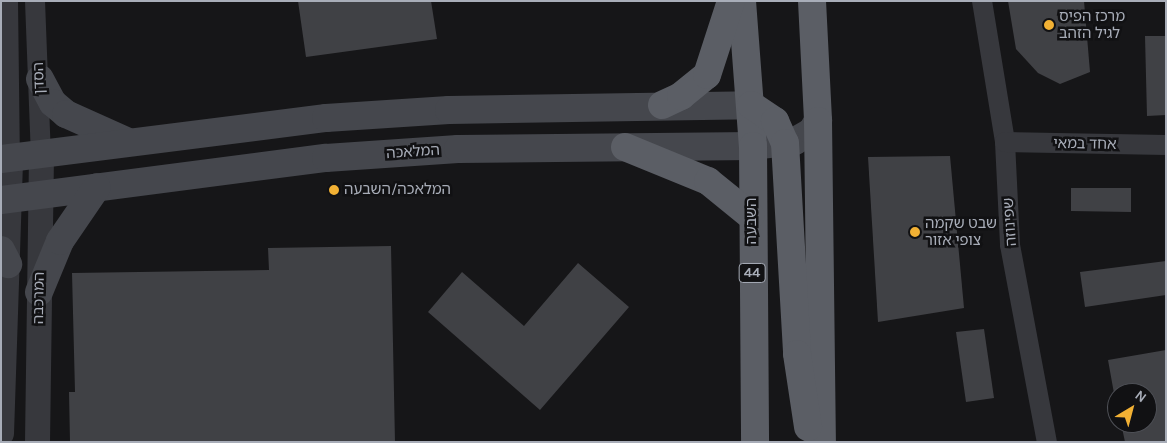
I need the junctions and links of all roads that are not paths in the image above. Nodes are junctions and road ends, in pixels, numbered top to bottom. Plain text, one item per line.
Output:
1 (8, 1) edge
2 (36, 1) edge
3 (731, 1) edge
4 (742, 1) edge
5 (812, 1) edge
6 (982, 1) edge
7 (40, 79) junction
8 (662, 104) junction
9 (751, 105) junction
10 (818, 121) junction
11 (130, 142) junction
12 (1004, 142) junction
13 (785, 143) junction
14 (1166, 145) edge
15 (624, 146) junction
16 (753, 146) junction
17 (41, 154) junction
18 (5, 158) edge
19 (97, 187) junction
20 (43, 196) junction
21 (5, 200) edge
22 (752, 216) junction
23 (4, 257) edge
24 (39, 292) junction
25 (1, 433) edge
26 (37, 442) edge
27 (755, 442) edge
28 (810, 442) edge
29 (822, 442) edge
30 (1047, 442) edge

1 - 18 street, הסדן
2 - 7 street, הסדן
3 - 8 highway
4 - 9 highway, השבעה / 44
5 - 10 highway
6 - 12 street, שפינוזה
7 - 11 main road
7 - 17 street, הסדן
8 - 9 main road
8 - 11 main road
9 - 13 highway
9 - 16 highway, השבעה / 44
10 - 13 main road, המלאכה
10 - 29 highway
11 - 17 main road
12 - 14 street, אחד במאי
12 - 30 street, שפינוזה
13 - 16 main road, המלאכה
13 - 28 highway
15 - 16 main road, המלאכה
15 - 19 main road, המלאכה
15 - 22 highway
16 - 22 highway, השבעה / 44
17 - 18 main road
17 - 20 street, המרכבה
18 - 21 street
19 - 20 main road, המלאכה
19 - 24 main road
20 - 21 main road, המלאכה
20 - 24 street, המרכבה
21 - 23 street
22 - 27 highway, השבעה / 44
23 - 25 street
24 - 26 street, המרכבה

